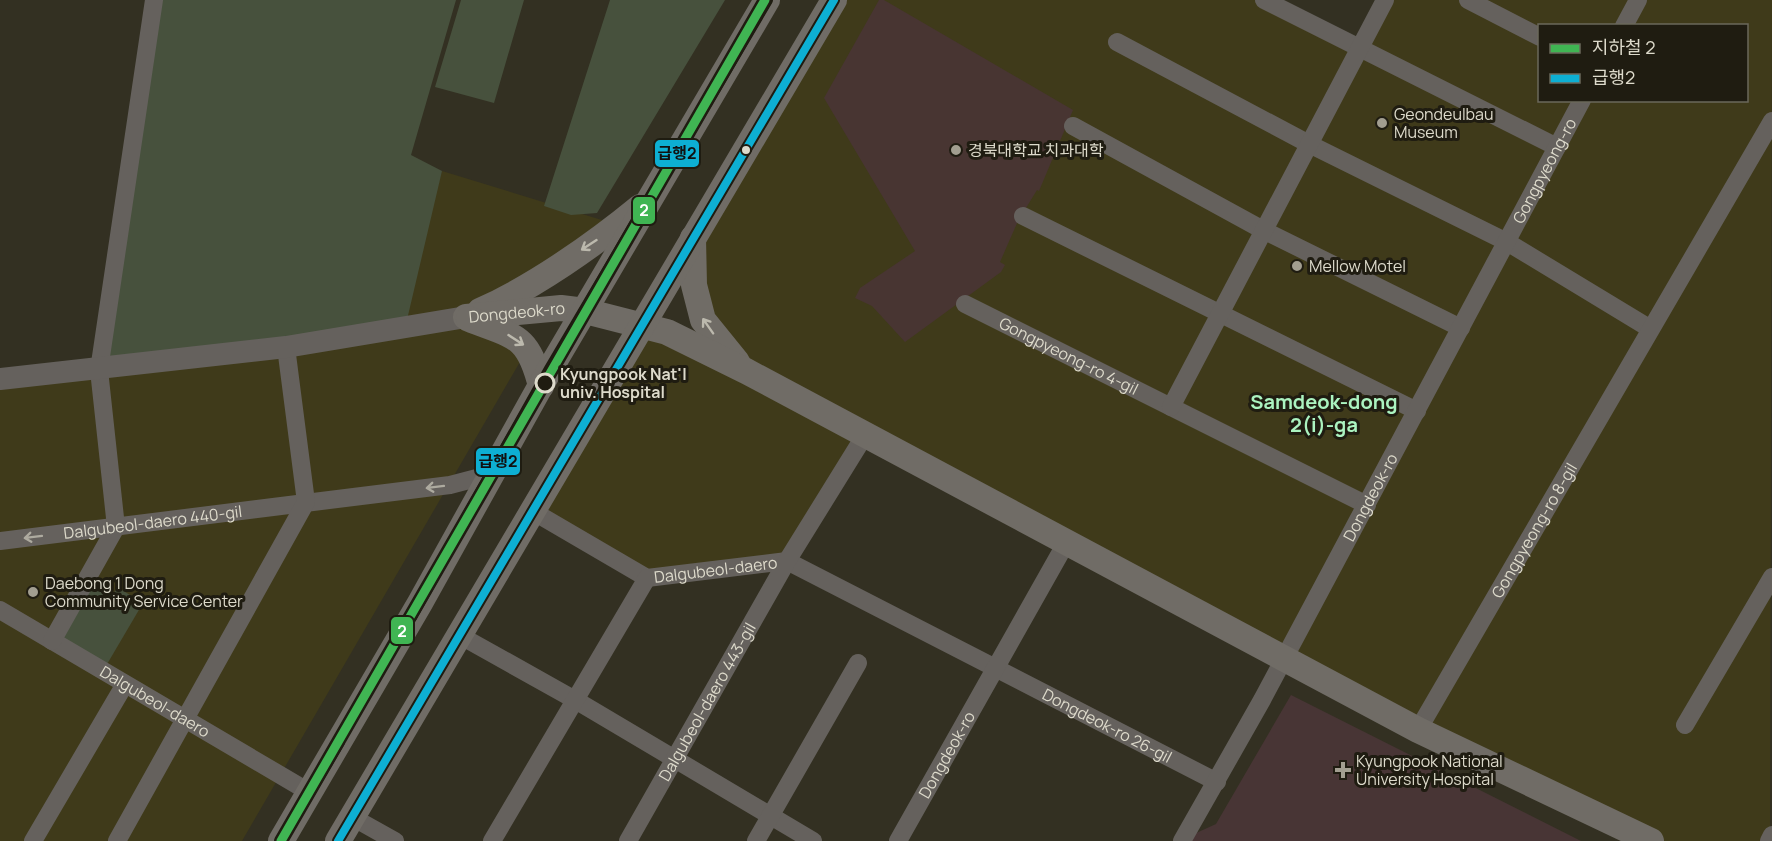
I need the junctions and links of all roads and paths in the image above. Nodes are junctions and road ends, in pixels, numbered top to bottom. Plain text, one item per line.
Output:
1 (154, 0) edge
2 (767, 0) edge
3 (834, 0) edge
4 (1264, 0) edge
5 (1385, 0) edge
6 (1468, 0) edge
7 (1638, 0) edge
8 (1625, 24) edge
9 (1538, 36) edge
10 (1117, 42) dead end
11 (1359, 48) junction
12 (1581, 102) edge
13 (1772, 121) edge
14 (1073, 126) dead end
15 (1309, 144) junction
16 (1557, 147) junction
17 (652, 197) junction
18 (1023, 216) dead end
19 (1263, 230) junction
20 (693, 238) junction
21 (1507, 242) junction
22 (965, 304) dead end
23 (585, 311) junction
24 (1219, 313) junction
25 (466, 317) junction
26 (640, 327) junction
27 (1461, 328) junction
28 (1649, 328) junction
29 (286, 347) junction
30 (99, 370) junction
31 (746, 371) junction
32 (0, 379) edge
33 (541, 386) junction
34 (1171, 407) junction
35 (1416, 411) junction
36 (865, 435) junction
37 (492, 474) junction
38 (306, 502) junction
39 (1366, 505) junction
40 (534, 512) junction
41 (116, 526) junction
42 (0, 541) edge
43 (1066, 543) junction
44 (787, 561) junction
45 (1772, 577) edge
46 (647, 578) junction
47 (0, 610) edge
48 (459, 635) junction
49 (52, 641) junction
50 (1284, 659) junction
51 (858, 663) dead end
52 (997, 670) junction
53 (125, 684) junction
54 (577, 701) junction
55 (186, 720) junction
56 (1684, 725) dead end
57 (1418, 730) junction
58 (673, 758) junction
59 (1217, 782) junction
60 (309, 792) junction
61 (771, 816) junction
62 (352, 818) junction
63 (1772, 835) edge
64 (33, 841) edge
65 (117, 841) edge
66 (280, 841) edge
67 (338, 841) edge
68 (395, 841) edge
69 (492, 841) edge
70 (628, 841) edge
71 (756, 841) edge
72 (813, 841) edge
73 (898, 841) edge
74 (1182, 841) edge
75 (1651, 841) edge
76 (1769, 841) edge

1 - 30 street
2 - 17 main road
3 - 20 main road
4 - 11 street
5 - 11 street
6 - 9 street
7 - 8 street
10 - 15 street
11 - 15 street
11 - 16 street
12 - 16 street, Gongpyeong-ro
13 - 28 street, Gongpyeong-ro 8-gil
14 - 19 street
15 - 19 street
15 - 21 street
16 - 21 street, Gongpyeong-ro
17 - 23 main road
17 -> 25 main road
18 - 24 street
19 - 24 street
19 - 27 street
20 - 26 main road
31 -> 20 main road
21 - 27 street, Dongdeok-ro
21 - 28 street
22 - 34 street, Gongpyeong-ro 4-gil
23 - 25 main road, Dongdeok-ro
23 - 26 main road, Dongdeok-ro
23 - 33 main road
24 - 34 street
24 - 35 street
25 - 29 street, Dongdeok-ro
25 -> 33 main road
26 - 31 main road, Dongdeok-ro
26 - 40 main road
27 - 35 street, Dongdeok-ro
28 - 57 street, Gongpyeong-ro 8-gil
29 - 30 street, Dongdeok-ro
29 - 38 street
30 - 32 street, Dongdeok-ro
30 - 41 street
31 - 36 main road, Dongdeok-ro
33 - 37 main road
34 - 39 street, Gongpyeong-ro 4-gil
35 - 39 street, Dongdeok-ro
36 - 43 main road, Dongdeok-ro
36 - 44 street
37 -> 38 street, Dalgubeol-daero 440-gil
37 - 60 main road
38 - 41 street, Dalgubeol-daero 440-gil
38 - 55 street
39 - 50 street, Dongdeok-ro
40 - 46 street, Dalgubeol-daero
40 - 48 main road
41 -> 42 street, Dalgubeol-daero 440-gil
41 - 49 street
43 - 50 main road, Dongdeok-ro
43 - 52 street, Dongdeok-ro
44 - 46 street, Dalgubeol-daero
44 - 52 street, Dalgubeol-daero
44 - 58 street, Dalgubeol-daero 443-gil
45 - 56 street
46 - 54 street
47 - 49 street, Dalgubeol-daero
48 - 54 street
48 - 62 main road
49 - 53 street, Dalgubeol-daero
50 - 57 main road, Dongdeok-ro
50 - 59 street
51 - 61 street
52 - 59 street, Dongdeok-ro 26-gil
52 - 73 street, Dongdeok-ro
53 - 55 street, Dalgubeol-daero
53 - 64 street
54 - 58 street
54 - 69 street
55 - 60 street, Dalgubeol-daero
55 - 65 street
57 - 75 main road, Dongdeok-ro
58 - 61 street
58 - 70 street, Dalgubeol-daero 443-gil
59 - 74 street
60 - 66 main road
61 - 71 street
61 - 72 street
62 - 67 main road
62 - 68 street
63 - 76 street

